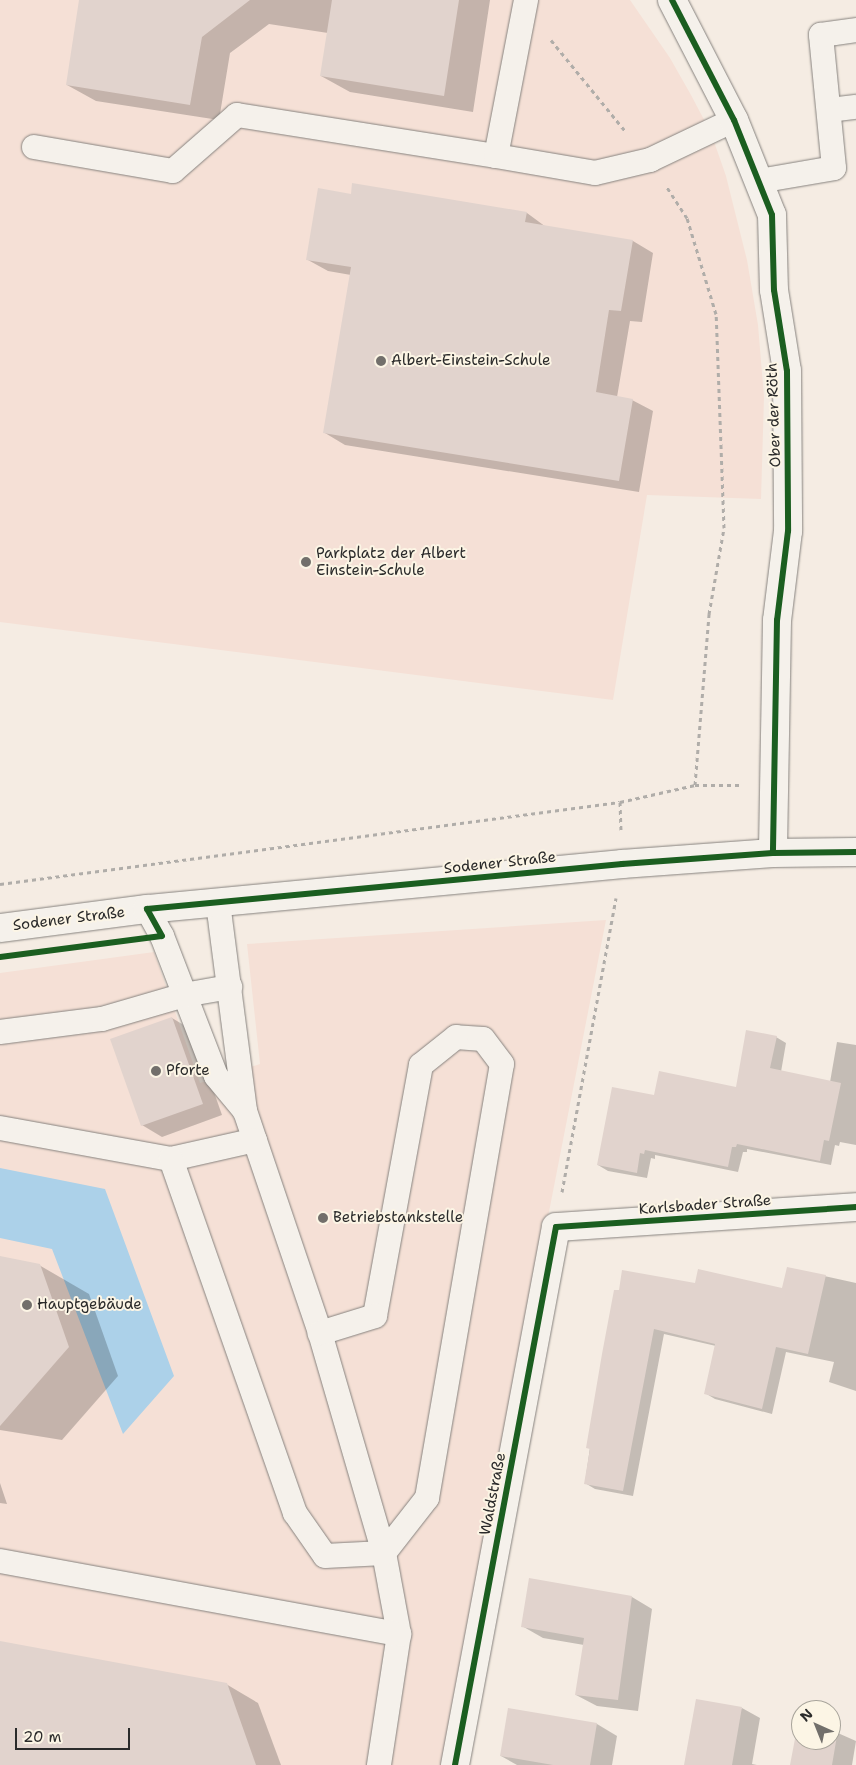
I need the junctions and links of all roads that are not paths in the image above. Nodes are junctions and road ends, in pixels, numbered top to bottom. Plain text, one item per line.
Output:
1 (672, 0) edge
2 (526, 4) edge
3 (856, 30) edge
4 (856, 107) edge
5 (830, 110) junction
6 (734, 120) junction
7 (34, 147) dead end
8 (496, 156) junction
9 (759, 181) junction
10 (856, 852) edge
11 (773, 853) junction
12 (218, 903) junction
13 (147, 909) junction
14 (0, 928) edge
15 (230, 987) junction
16 (184, 995) junction
17 (0, 1032) edge
18 (245, 1111) junction
19 (0, 1128) edge
20 (255, 1140) junction
21 (171, 1159) junction
22 (856, 1207) edge
23 (556, 1227) joint
24 (320, 1333) junction
25 (384, 1553) junction
26 (0, 1561) edge
27 (399, 1634) junction
28 (379, 1765) edge
29 (455, 1765) edge

1 - 6 street, Ober der Röth
2 - 8 lane
3 - 5 lane
4 - 5 lane
5 - 9 lane
6 - 8 lane
6 - 9 street, Ober der Röth
7 - 8 lane
9 - 11 street, Ober der Röth
10 - 11 street, Sodener Straße
11 - 12 street, Sodener Straße
12 - 13 street, Sodener Straße
12 - 15 lane
13 - 14 street, Sodener Straße
13 - 16 lane
15 - 16 lane
15 - 18 lane
16 - 17 lane
16 - 18 lane
18 - 20 lane
19 - 21 lane
20 - 21 lane
20 - 24 lane
21 - 25 lane
22 - 23 street, Karlsbader Straße
23 - 29 street, Waldstraße
24 - 25 lane
24 - 25 lane
25 - 27 lane
26 - 27 lane
27 - 28 lane

